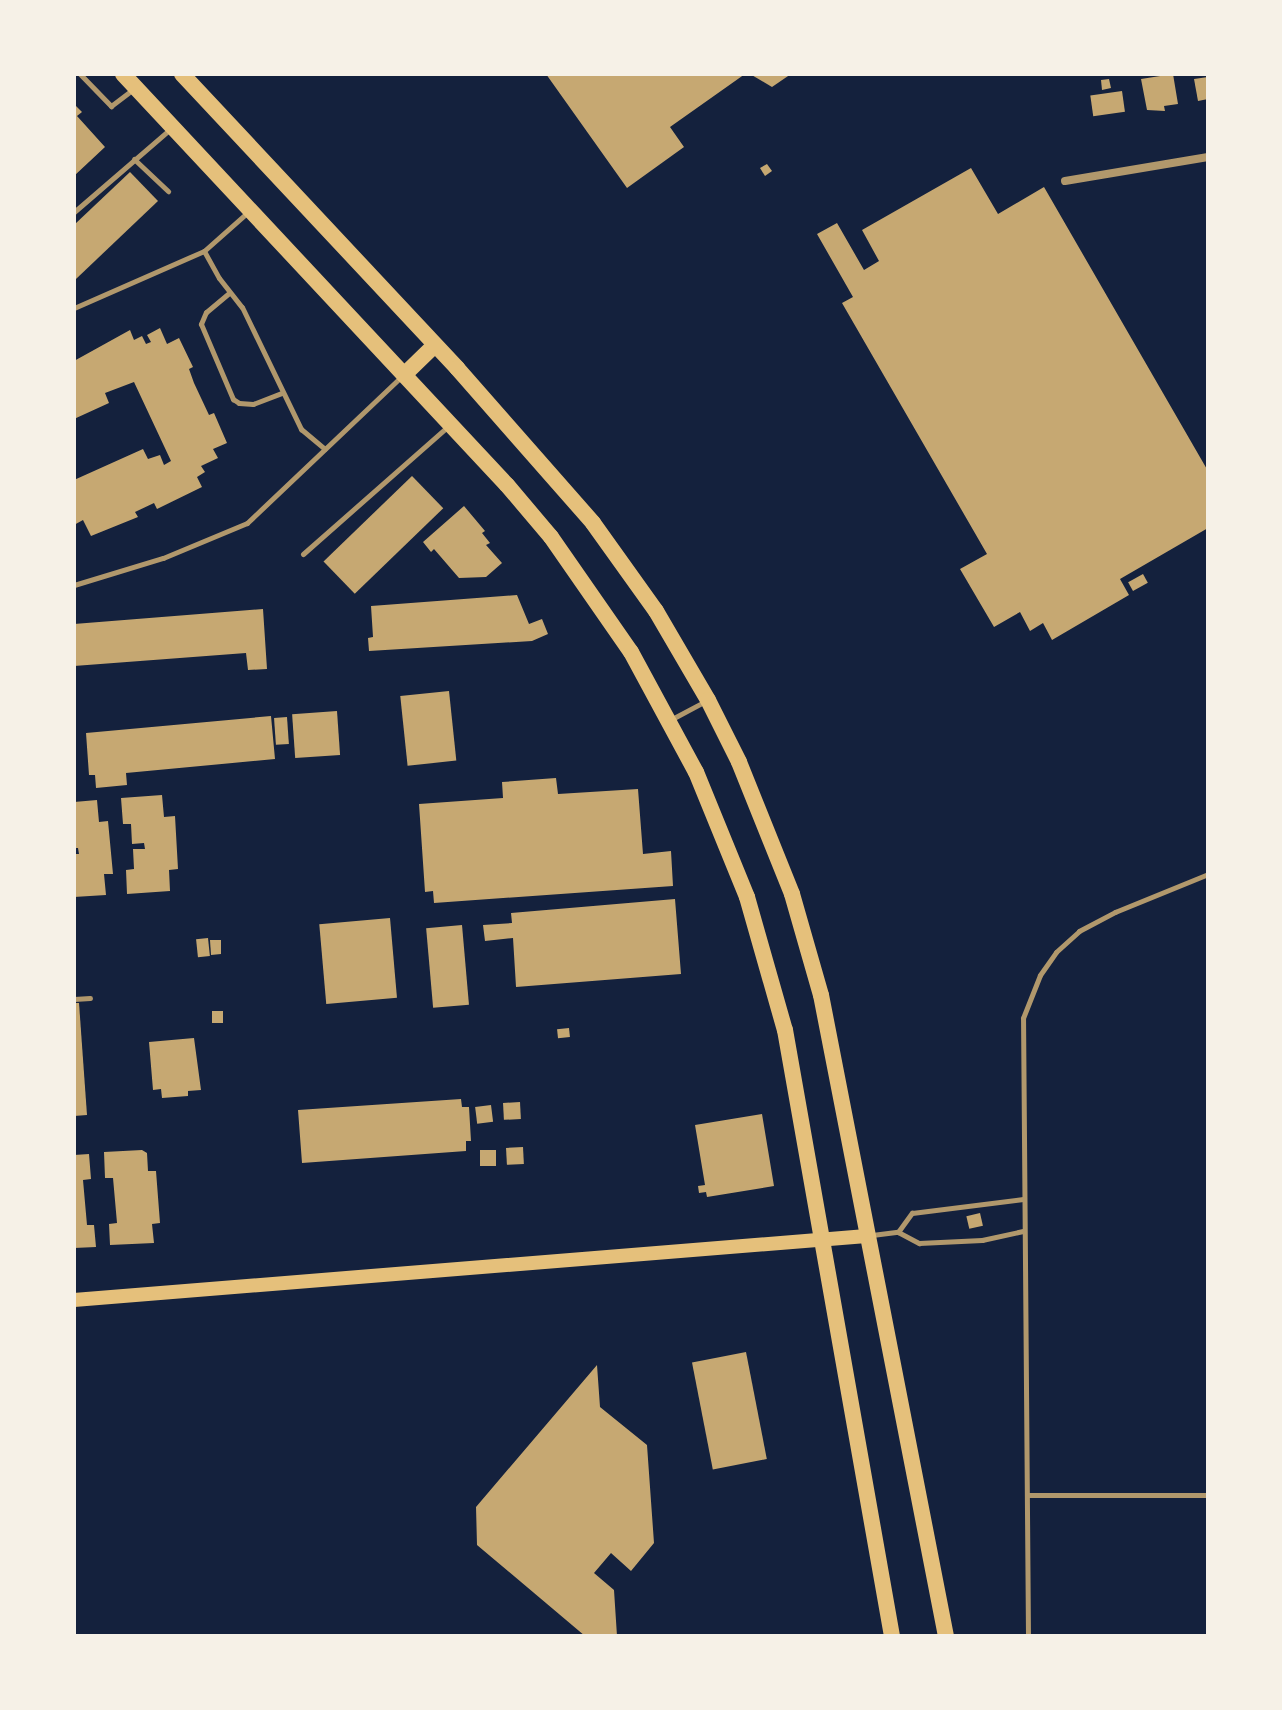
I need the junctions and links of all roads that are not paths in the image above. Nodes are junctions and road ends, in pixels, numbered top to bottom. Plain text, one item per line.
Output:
1 (80, 74) edge
2 (123, 74) edge
3 (182, 74) edge
4 (135, 87) junction
5 (172, 126) junction
6 (1208, 157) edge
7 (134, 159) junction
8 (1065, 181) dead end
9 (168, 191) dead end
10 (250, 210) junction
11 (74, 212) edge
12 (204, 251) junction
13 (229, 293) junction
14 (74, 308) edge
15 (435, 345) junction
16 (404, 375) junction
17 (282, 393) junction
18 (450, 424) junction
19 (325, 449) junction
20 (303, 554) dead end
21 (74, 585) edge
22 (708, 700) junction
23 (670, 720) junction
24 (1208, 874) edge
25 (90, 998) dead end
26 (74, 999) edge
27 (1024, 1199) junction
28 (1023, 1231) junction
29 (898, 1232) junction
30 (866, 1236) junction
31 (823, 1240) junction
32 (74, 1300) edge
33 (1027, 1495) junction
34 (1208, 1495) edge
35 (892, 1636) edge
36 (946, 1636) edge
37 (1028, 1636) edge

1 - 4 lane
2 - 4 main road
3 - 15 main road
4 - 5 main road
5 - 7 lane
5 - 10 main road
6 - 8 street
7 - 9 lane
7 - 11 lane
10 - 12 lane
10 - 16 main road
12 - 13 lane
12 - 14 lane
13 - 17 lane
13 - 17 lane
15 - 16 main road
15 - 22 main road
16 - 18 main road
16 - 19 lane
17 - 19 lane
18 - 20 lane
18 - 23 main road
19 - 21 lane
22 - 23 lane
22 - 30 main road
23 - 31 main road
24 - 27 lane
25 - 26 lane
27 - 28 lane
27 - 29 lane
28 - 29 lane
28 - 33 lane
29 - 30 lane
30 - 31 main road
30 - 36 main road
31 - 32 main road
31 - 35 main road
33 - 34 lane
33 - 37 lane

